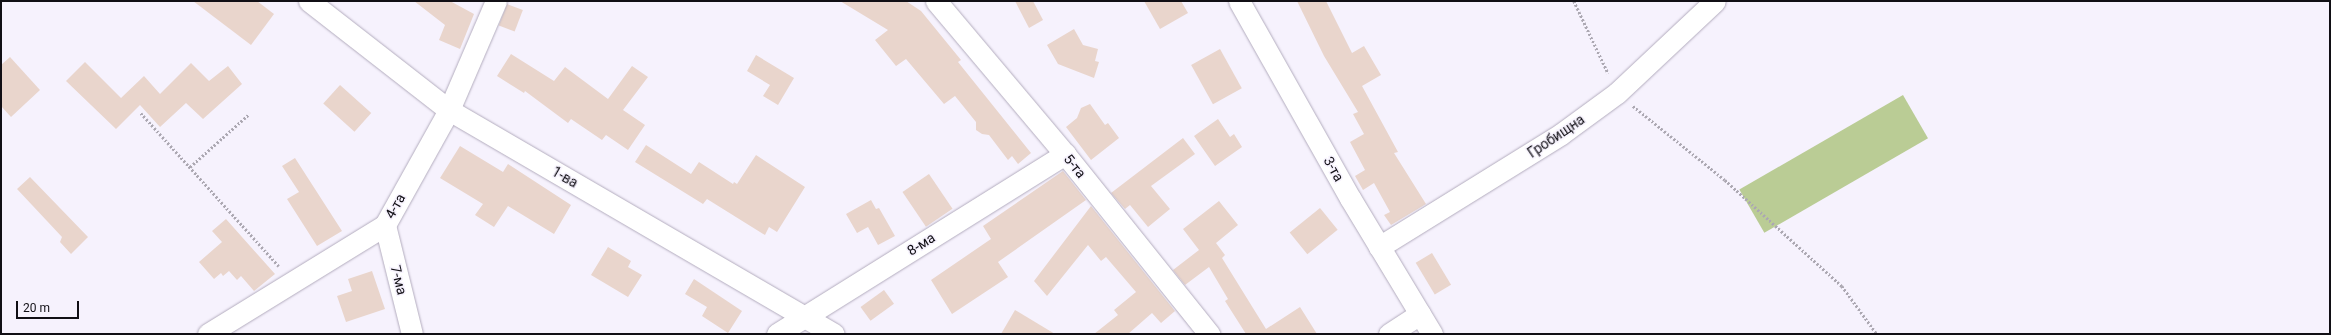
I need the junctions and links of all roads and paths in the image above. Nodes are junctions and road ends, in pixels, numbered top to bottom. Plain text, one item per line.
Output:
1 (309, 1) edge
2 (496, 1) edge
3 (936, 1) edge
4 (1239, 1) edge
5 (1574, 1) edge
6 (1715, 1) edge
7 (1617, 93) junction
8 (449, 110) junction
9 (142, 113) dead end
10 (248, 115) dead end
11 (1066, 154) junction
12 (190, 167) junction
13 (385, 225) junction
14 (1379, 247) junction
15 (293, 282) junction
16 (1420, 314) junction
17 (805, 316) junction
18 (208, 334) edge
19 (412, 334) edge
20 (777, 334) edge
21 (834, 334) edge
22 (1209, 334) edge
23 (1389, 334) edge
24 (1432, 334) edge
25 (1877, 334) edge

1 - 8 street, 1-ва
2 - 8 street, 4-та
3 - 11 street, 5-та
4 - 14 street, 3-та
5 - 7 path
6 - 7 street, Гробищна
7 - 14 street, Гробищна
7 - 25 path
8 - 13 street, 4-та
8 - 17 street, 1-ва
9 - 12 path
10 - 12 path
11 - 17 street, 8-ма
11 - 22 street, 5-та
12 - 15 path
13 - 15 street, 4-та
13 - 19 street, 7-ма
14 - 16 street, 3-та
15 - 18 street, 4-та
16 - 23 street
16 - 24 street, 3-та
17 - 20 street, 8-ма
17 - 21 street, 1-ва

